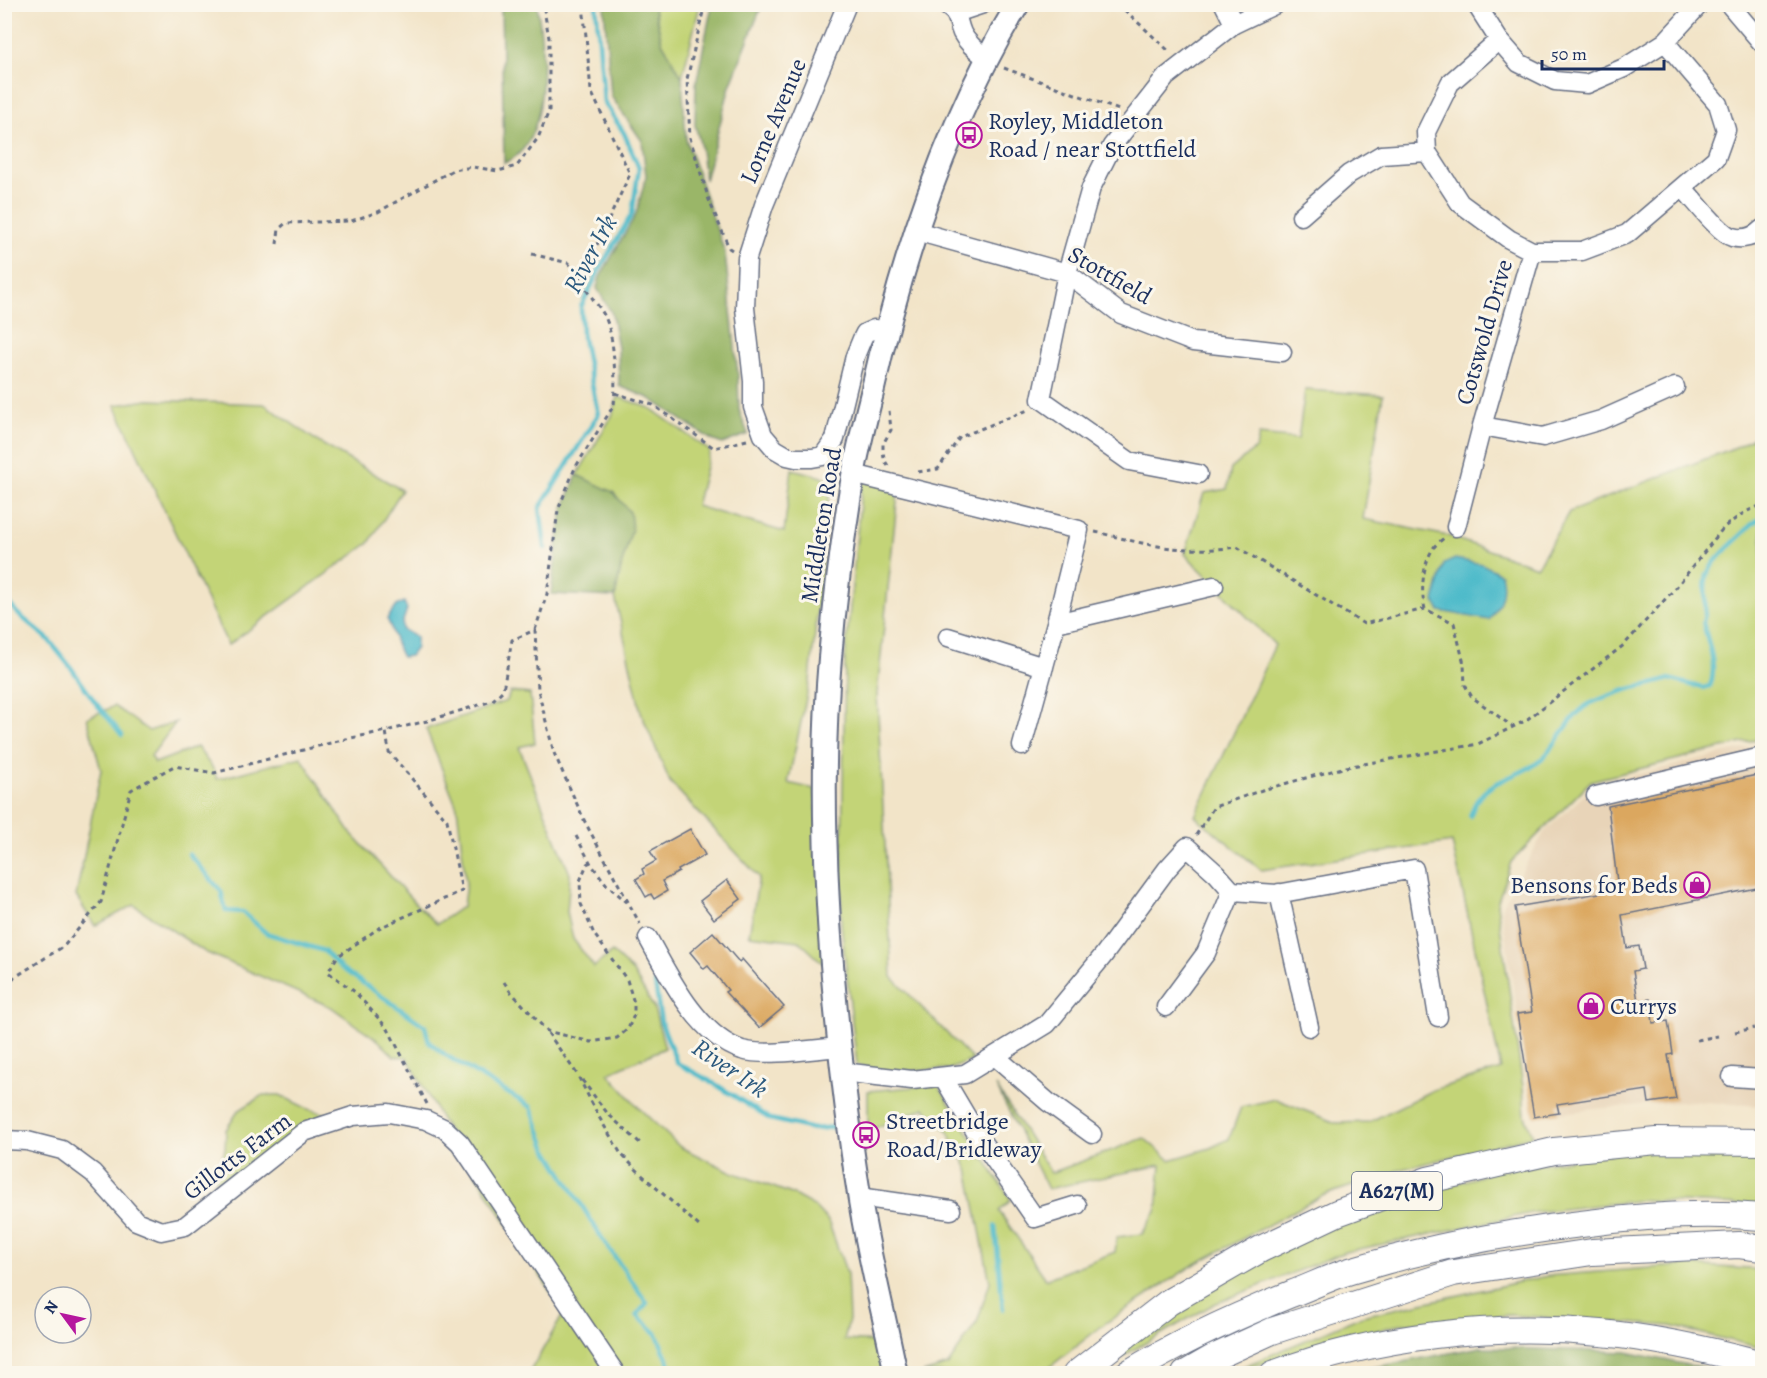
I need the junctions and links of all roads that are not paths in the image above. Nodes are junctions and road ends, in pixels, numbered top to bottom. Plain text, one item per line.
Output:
1 (847, 4) edge
2 (983, 4) edge
3 (1018, 4) edge
4 (1224, 4) edge
5 (1276, 4) edge
6 (1476, 4) edge
7 (1700, 4) edge
8 (1729, 4) edge
9 (950, 8) edge
10 (1234, 24) junction
11 (1499, 40) junction
12 (1665, 42) junction
13 (1762, 43) edge
14 (987, 60) junction
15 (1427, 152) junction
16 (1682, 187) junction
17 (1301, 216) dead end
18 (1762, 229) edge
19 (916, 231) junction
20 (1532, 251) junction
21 (1067, 273) junction
22 (885, 331) junction
23 (1282, 352) dead end
24 (1675, 387) dead end
25 (1482, 426) junction
26 (854, 474) junction
27 (1198, 474) dead end
28 (1456, 527) road end
29 (1214, 586) dead end
30 (1056, 623) junction
31 (948, 637) dead end
32 (1044, 667) junction
33 (1022, 746) dead end
34 (1762, 757) edge
35 (1596, 796) dead end
36 (1232, 891) junction
37 (1279, 893) junction
38 (648, 938) road end
39 (1166, 1007) dead end
40 (1438, 1017) dead end
41 (1309, 1027) dead end
42 (840, 1047) junction
43 (996, 1057) junction
44 (843, 1077) junction
45 (943, 1077) junction
46 (1732, 1077) dead end
47 (1762, 1079) edge
48 (1092, 1134) dead end
49 (4, 1140) edge
50 (1762, 1142) edge
51 (859, 1197) junction
52 (1077, 1205) dead end
53 (951, 1210) dead end
54 (1762, 1217) edge
55 (1762, 1248) edge
56 (1762, 1364) edge
57 (616, 1374) edge
58 (896, 1374) edge
59 (1076, 1374) edge
60 (1127, 1374) edge
61 (1185, 1374) edge
62 (1273, 1374) edge

1 - 22 street, Lorne Avenue
2 - 9 street
3 - 14 main road, Middleton Road
4 - 10 street
5 - 10 street
6 - 11 street
7 - 12 street
8 - 13 street
9 - 14 street
10 - 21 street
11 - 12 street
11 - 15 street
12 - 16 street
14 - 19 main road, Middleton Road
15 - 17 street
15 - 20 street
16 - 18 street
16 - 20 street
19 - 21 street, Stottfield
19 - 22 main road, Middleton Road
20 - 25 street, Cotswold Drive
21 - 23 street, Stottfield
21 - 27 street
22 - 26 main road, Middleton Road
24 - 25 street, Cotswold Drive
25 - 28 street, Cotswold Drive
26 - 30 street
26 - 42 main road, Middleton Road
29 - 30 street
30 - 32 street
31 - 32 street
32 - 33 street
34 - 35 street
36 - 37 street
36 - 39 street
36 - 43 street
37 - 40 street
37 - 41 street
38 - 42 street
42 - 44 main road, Middleton Road
43 - 45 street
43 - 48 street
44 - 45 street
44 - 51 main road, Middleton Road
45 - 52 street
46 - 47 street
49 - 57 street, Gillotts Farm
50 - 59 highway, A627(M)
51 - 53 street
51 - 58 main road, Middleton Road
54 - 60 highway
55 - 61 highway
56 - 62 highway

